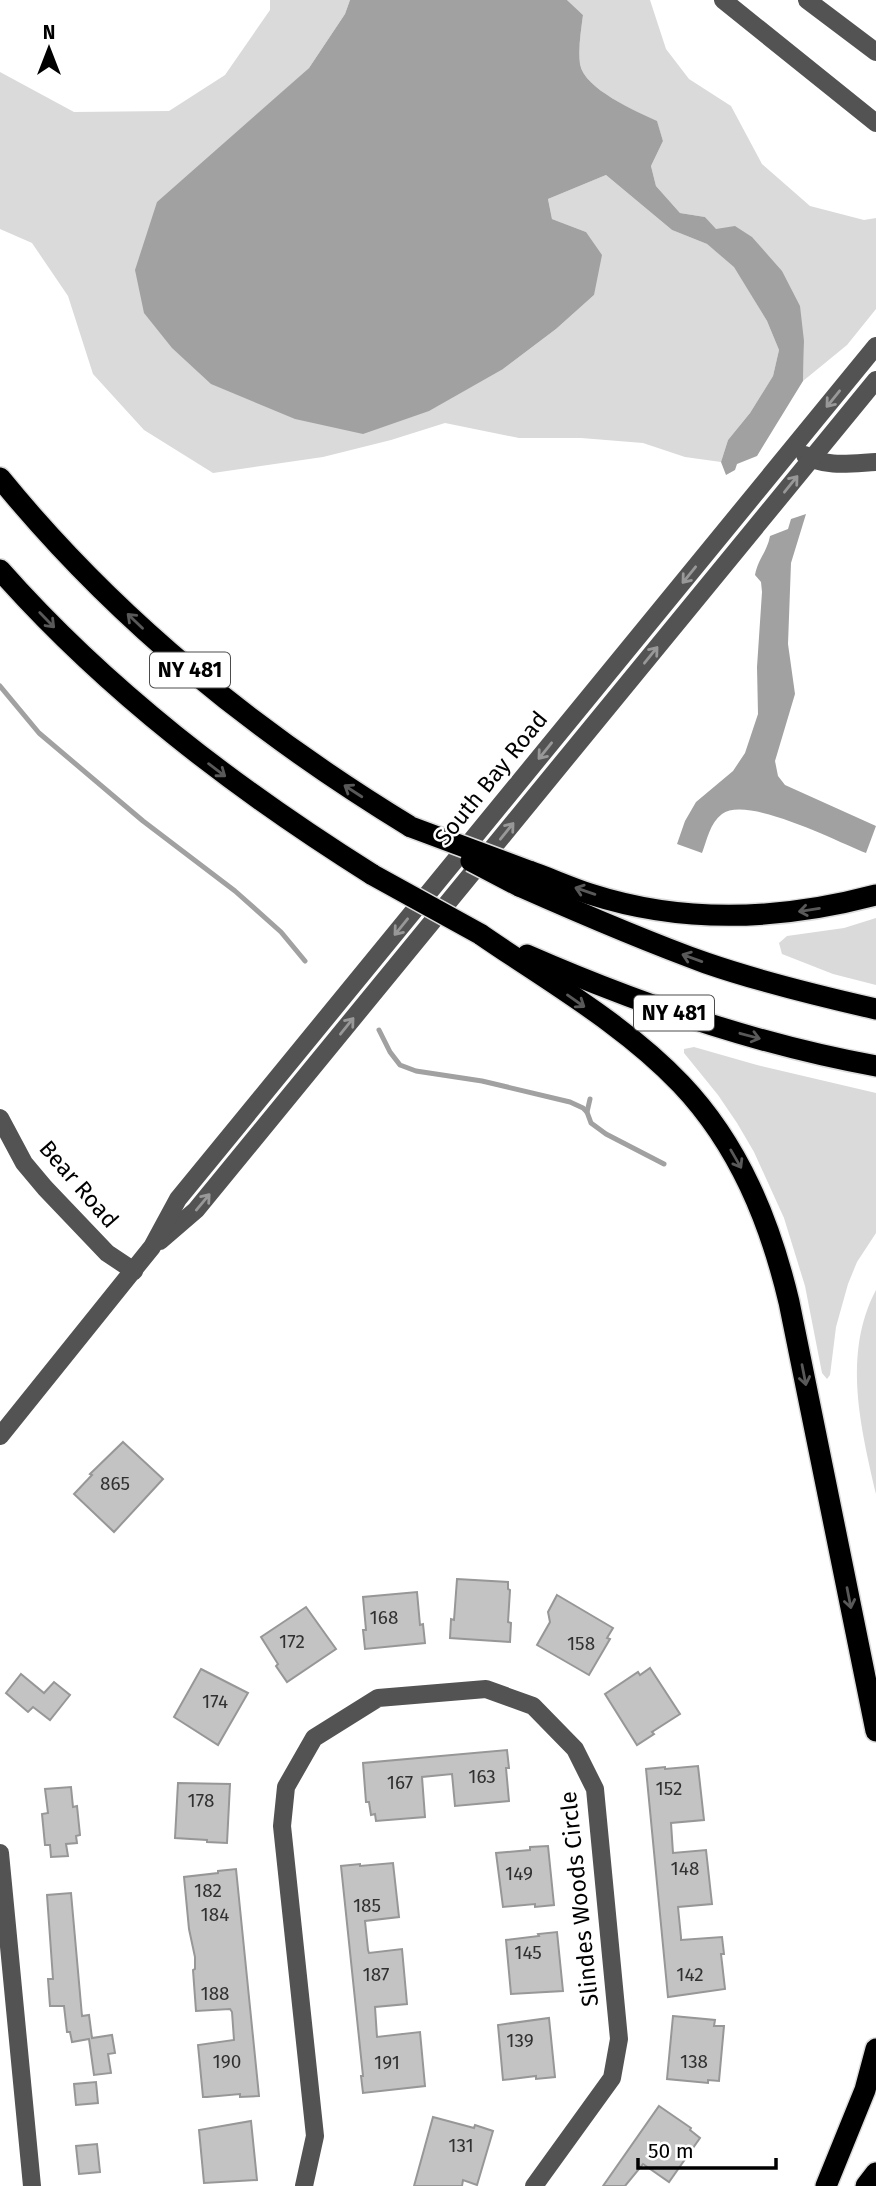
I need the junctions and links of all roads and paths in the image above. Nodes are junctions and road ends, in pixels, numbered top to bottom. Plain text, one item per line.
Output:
1 (807, 0) edge
2 (835, 0) edge
3 (734, 4) edge
4 (835, 22) junction
5 (876, 52) edge
6 (876, 123) edge
7 (876, 346) edge
8 (876, 380) edge
9 (793, 447) junction
10 (811, 460) junction
11 (876, 462) edge
12 (0, 478) edge
13 (0, 570) edge
14 (524, 878) junction
15 (876, 895) edge
16 (480, 934) junction
17 (876, 1009) edge
18 (876, 1066) edge
19 (0, 1118) edge
20 (152, 1247) junction
21 (134, 1271) junction
22 (0, 1436) edge
23 (876, 1731) edge
24 (0, 1853) edge
25 (876, 2049) edge
26 (876, 2174) edge
27 (32, 2186) edge
28 (303, 2186) edge
29 (534, 2186) edge
30 (826, 2186) edge
31 (866, 2186) edge

1 - 4 street
2 - 4 street
3 - 6 street
4 - 5 street
7 -> 9 street, South Bay Road
8 - 10 street, South Bay Road
9 - 10 street
9 -> 20 street, South Bay Road
10 - 11 street
20 -> 10 street, South Bay Road
14 -> 12 highway, NY 481, bridge
13 -> 16 highway, NY 481, bridge
15 -> 14 highway
17 -> 14 highway, NY 481
16 -> 18 highway, NY 481
16 -> 23 highway
19 - 21 street, Bear Road
20 - 21 street, South Bay Road
21 - 22 street, South Bay Road
24 - 27 street
25 - 30 highway
26 - 31 highway
28 - 29 street, Slindes Woods Circle

